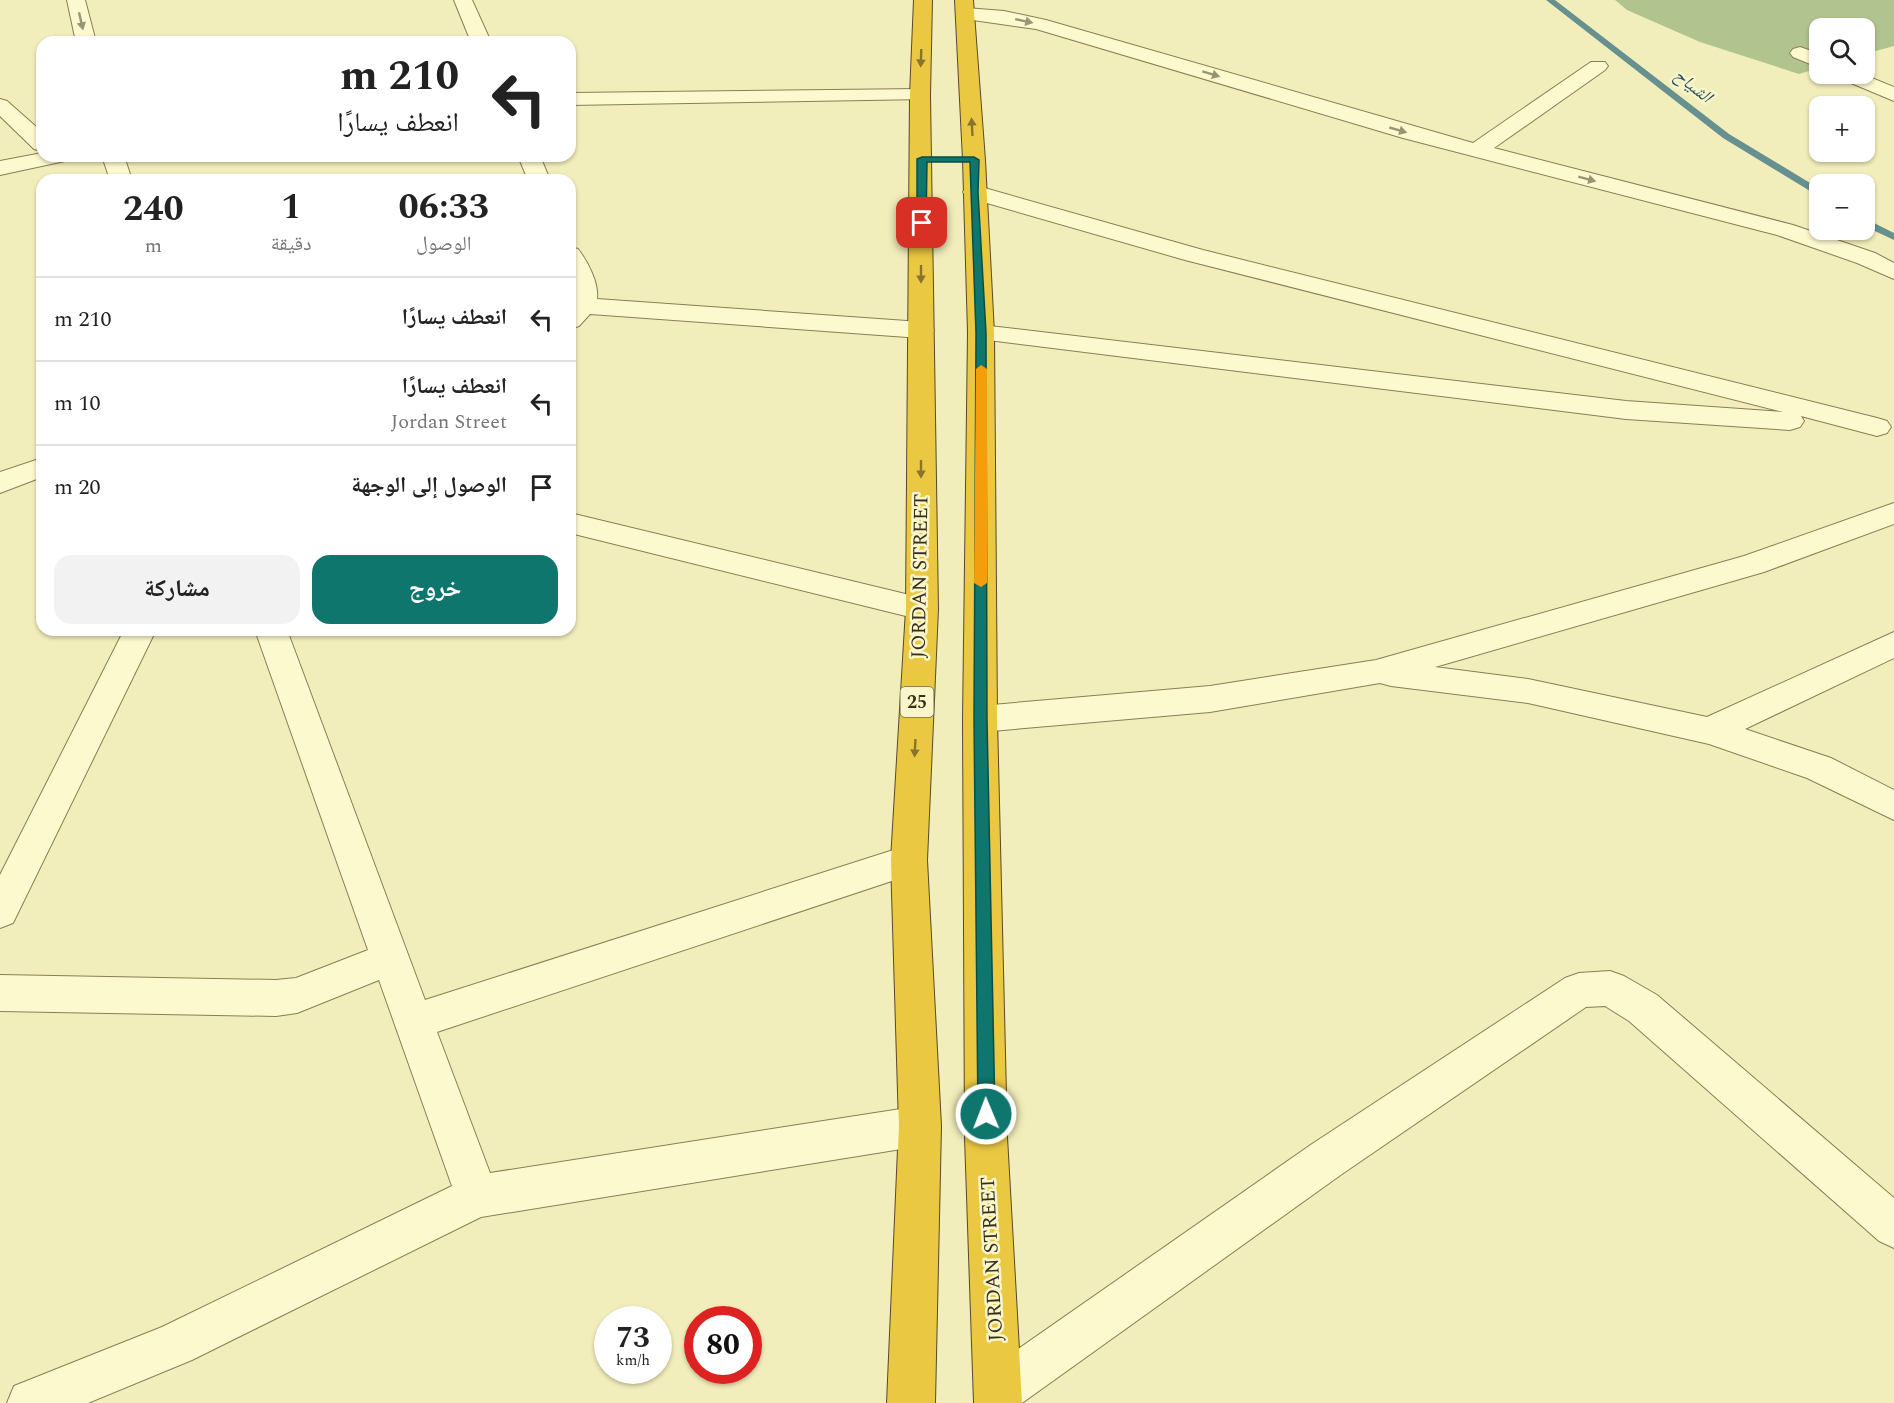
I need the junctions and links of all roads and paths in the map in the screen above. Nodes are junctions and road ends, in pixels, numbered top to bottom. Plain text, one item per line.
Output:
1 (76, 0) edge
2 (463, 0) edge
3 (923, 0) edge
4 (965, 7) edge
5 (85, 36) edge
6 (478, 36) edge
7 (1800, 53) dead end
8 (1809, 57) edge
9 (1598, 66) dead end
10 (1869, 84) edge
11 (920, 95) junction
12 (1894, 95) edge
13 (576, 99) edge
14 (0, 105) edge
15 (36, 138) edge
16 (1477, 150) junction
17 (36, 160) edge
18 (948, 160) junction
19 (0, 168) edge
20 (974, 192) junction
21 (576, 269) edge
22 (1894, 272) edge
23 (577, 313) edge
24 (921, 330) junction
25 (981, 333) junction
26 (1885, 428) edge
27 (36, 469) edge
28 (0, 483) edge
29 (1894, 513) edge
30 (576, 524) edge
31 (922, 609) junction
32 (137, 636) edge
33 (273, 636) edge
34 (1894, 644) edge
35 (1376, 672) junction
36 (980, 719) junction
37 (1709, 731) junction
38 (1894, 806) edge
39 (909, 860) junction
40 (0, 912) edge
41 (389, 958) junction
42 (0, 993) edge
43 (412, 1022) junction
44 (920, 1126) junction
45 (477, 1196) junction
46 (1894, 1226) edge
47 (998, 1398) edge
48 (31, 1403) edge
49 (911, 1403) edge

1 -> 5 street
2 - 6 street
3 -> 11 highway, JORDAN STREET / 25
4 -> 16 street
18 -> 4 highway, JORDAN STREET / 25
7 - 8 street
9 - 16 street
10 - 12 street
11 - 13 street
11 - 18 highway, JORDAN STREET / 25
14 - 15 street
16 -> 22 street
17 - 19 street
18 - 20 highway, JORDAN STREET / 25
18 -> 24 highway, JORDAN STREET / 25
20 - 25 highway, JORDAN STREET / 25
20 - 26 street
21 - 23 street
23 - 24 street
24 -> 31 highway, JORDAN STREET / 25
25 - 26 street
25 - 36 highway, JORDAN STREET / 25
27 - 28 street
29 - 35 street
30 - 31 street
31 -> 39 highway, JORDAN STREET / 25
32 - 40 street
33 - 41 street
34 - 37 street
35 - 36 street
35 - 37 street
36 - 47 highway, JORDAN STREET / 25
37 - 38 street
39 - 43 street
39 - 44 highway, JORDAN STREET / 25
41 - 42 street
41 - 43 street
43 - 45 street
44 - 45 street
44 - 49 highway, JORDAN STREET / 25
45 - 48 street
46 - 47 street

